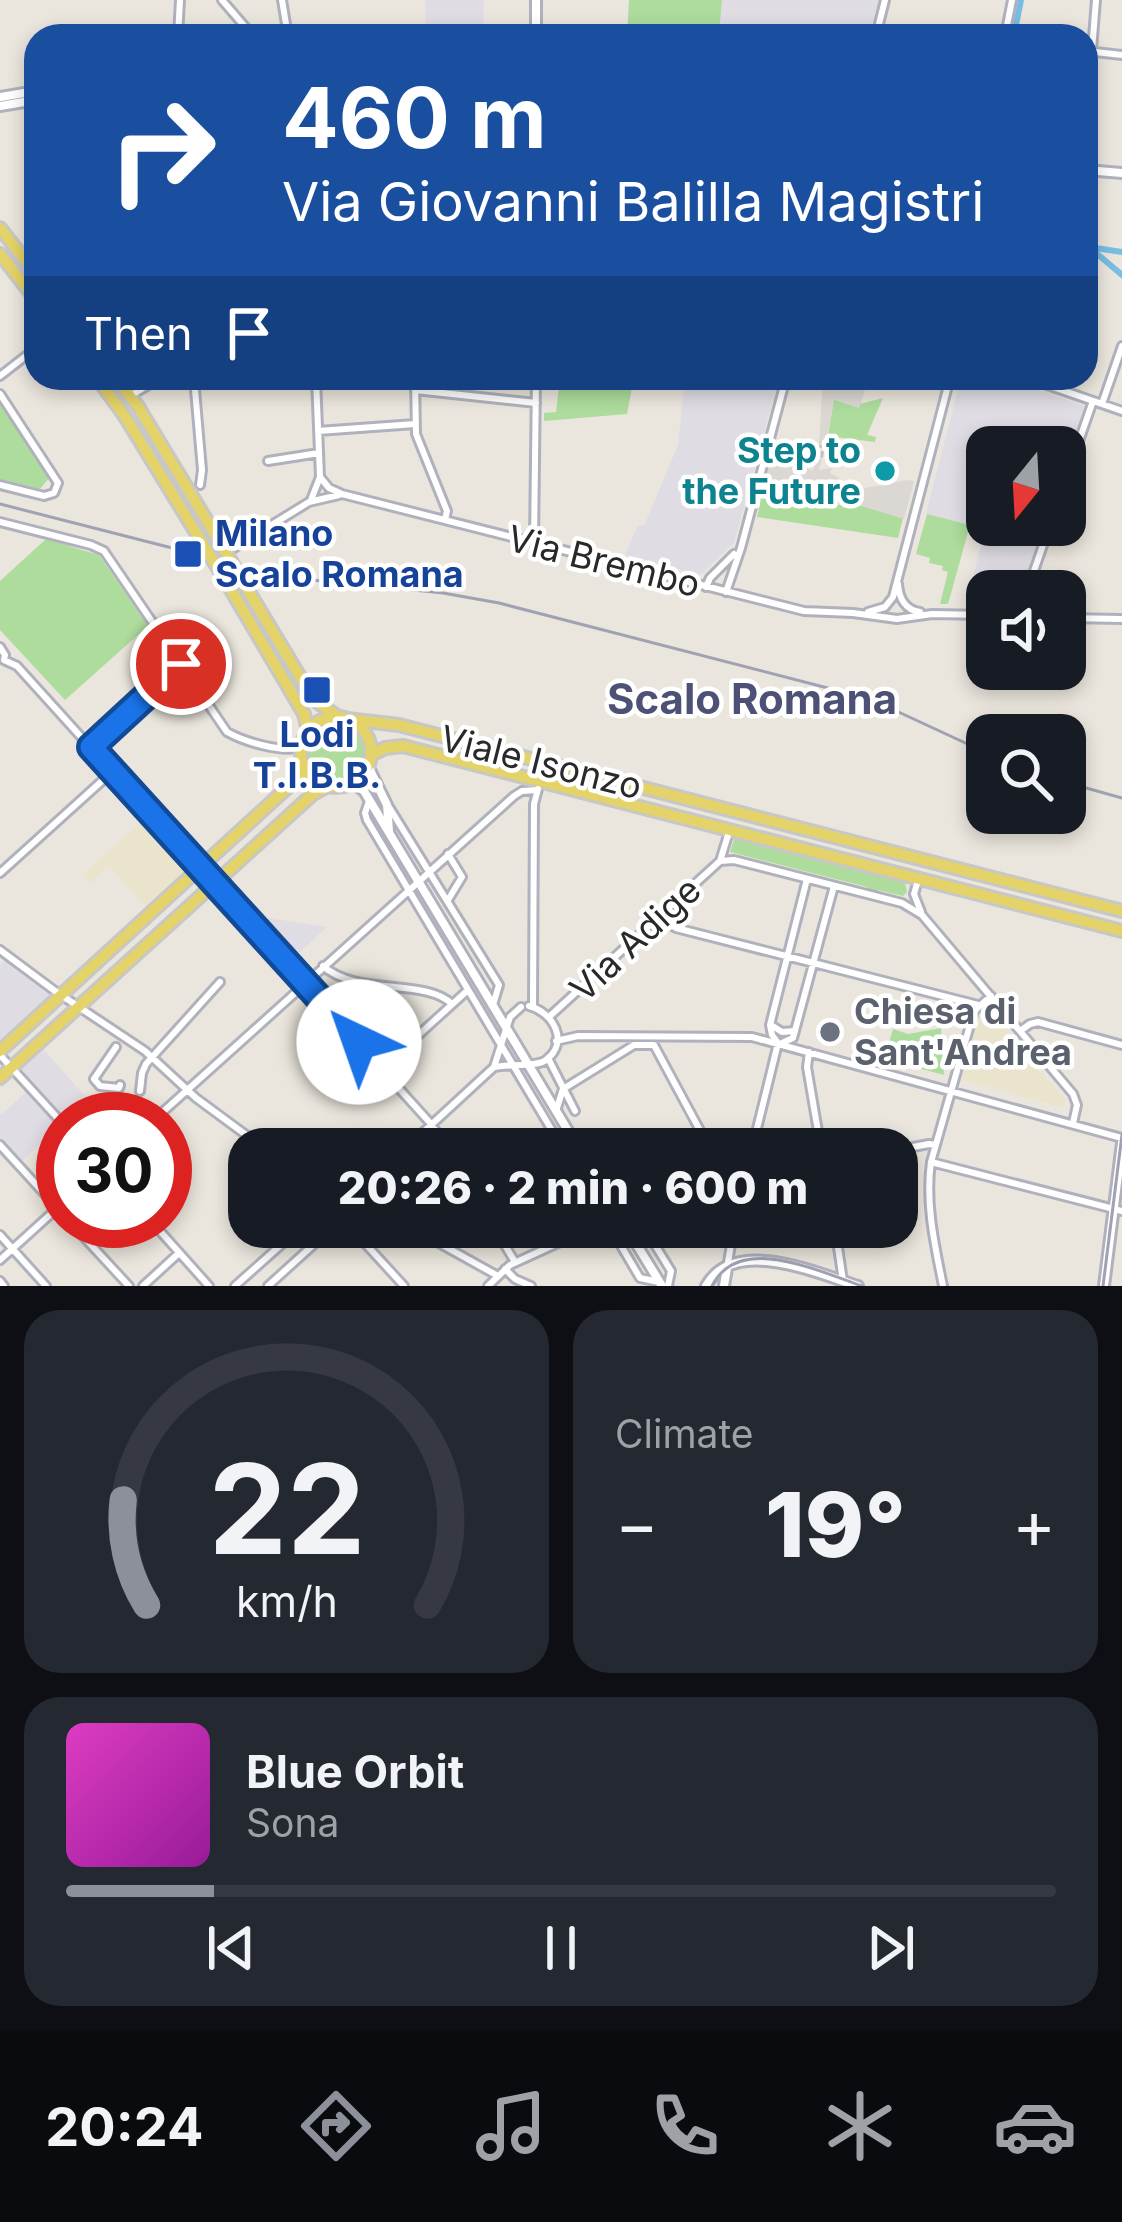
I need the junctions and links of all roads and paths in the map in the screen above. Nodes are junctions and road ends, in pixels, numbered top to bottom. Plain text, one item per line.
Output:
1 (222, 0) edge
2 (875, 0) edge
3 (885, 1) edge
4 (243, 24) edge
5 (0, 228) edge
6 (0, 254) edge
7 (24, 259) edge
8 (24, 285) edge
9 (1122, 346) edge
10 (24, 357) edge
11 (0, 376) edge
12 (106, 390) edge
13 (125, 390) edge
14 (140, 390) edge
15 (195, 390) edge
16 (316, 390) edge
17 (415, 390) joint
18 (536, 390) edge
19 (783, 390) edge
20 (947, 390) edge
21 (1062, 390) edge
22 (0, 394) edge
23 (130, 396) junction
24 (1093, 401) junction
25 (536, 403) junction
26 (1102, 404) junction
27 (1122, 411) edge
28 (415, 424) junction
29 (1084, 426) edge
30 (318, 431) junction
31 (319, 453) junction
32 (268, 461) dead end
33 (320, 477) junction
34 (0, 485) edge
35 (200, 485) dead end
36 (342, 494) junction
37 (309, 502) junction
38 (445, 520) junction
39 (0, 522) edge
40 (534, 542) junction
41 (742, 542) junction
42 (226, 554) junction
43 (722, 567) junction
44 (730, 576) junction
45 (706, 587) junction
46 (726, 592) junction
47 (896, 598) junction
48 (887, 612) junction
49 (906, 612) junction
50 (966, 615) edge
51 (1086, 618) edge
52 (1122, 619) edge
53 (0, 647) edge
54 (2, 660) edge
55 (181, 664) junction
56 (344, 718) junction
57 (308, 730) junction
58 (91, 747) junction
59 (301, 747) junction
60 (370, 761) junction
61 (304, 767) junction
62 (113, 771) junction
63 (323, 784) junction
64 (349, 784) junction
65 (541, 786) junction
66 (369, 801) junction
67 (386, 803) junction
68 (734, 811) junction
69 (389, 833) junction
70 (728, 836) junction
71 (448, 854) junction
72 (734, 860) junction
73 (923, 860) junction
74 (719, 861) junction
75 (199, 866) junction
76 (430, 870) junction
77 (0, 873) edge
78 (807, 879) junction
79 (918, 880) junction
80 (418, 881) junction
81 (214, 884) junction
82 (834, 886) junction
83 (408, 889) junction
84 (914, 894) junction
85 (448, 900) junction
86 (902, 903) junction
87 (1122, 910) edge
88 (922, 915) junction
89 (658, 918) junction
90 (1122, 932) edge
91 (0, 950) edge
92 (788, 956) junction
93 (813, 963) junction
94 (323, 966) junction
95 (220, 982) dead end
96 (304, 983) junction
97 (468, 990) junction
98 (61, 995) junction
99 (991, 996) junction
100 (452, 1004) junction
101 (978, 1005) junction
102 (79, 1006) junction
103 (533, 1006) junction
104 (494, 1007) junction
105 (521, 1007) junction
106 (550, 1016) junction
107 (770, 1024) junction
108 (556, 1027) junction
109 (507, 1028) junction
110 (795, 1031) junction
111 (1020, 1031) junction
112 (578, 1036) junction
113 (628, 1037) junction
114 (556, 1041) junction
115 (778, 1043) junction
116 (1122, 1045) edge
117 (116, 1046) dead end
118 (502, 1046) junction
119 (628, 1049) junction
120 (809, 1052) junction
121 (0, 1053) edge
122 (152, 1057) junction
123 (548, 1058) junction
124 (512, 1064) junction
125 (528, 1064) junction
126 (12, 1067) junction
127 (494, 1067) junction
128 (382, 1068) junction
129 (0, 1078) edge
130 (120, 1085) dead end
131 (563, 1089) junction
132 (188, 1090) junction
133 (951, 1090) junction
134 (140, 1091) dead end
135 (186, 1092) edge
136 (36, 1094) edge
137 (556, 1111) junction
138 (575, 1111) dead end
139 (1072, 1124) junction
140 (432, 1125) junction
141 (238, 1128) edge
142 (429, 1128) edge
143 (434, 1128) edge
144 (551, 1128) edge
145 (566, 1128) edge
146 (699, 1128) edge
147 (757, 1128) edge
148 (817, 1128) edge
149 (1122, 1141) edge
150 (0, 1144) edge
151 (935, 1145) junction
152 (918, 1146) edge
153 (931, 1162) junction
154 (36, 1183) edge
155 (1118, 1209) edge
156 (36, 1232) edge
157 (0, 1235) edge
158 (95, 1248) edge
159 (175, 1248) edge
160 (278, 1248) edge
161 (310, 1248) edge
162 (369, 1248) edge
163 (450, 1248) edge
164 (503, 1248) edge
165 (547, 1248) edge
166 (622, 1248) edge
167 (639, 1248) edge
168 (657, 1248) edge
169 (730, 1248) edge
170 (838, 1248) edge
171 (12, 1249) junction
172 (179, 1253) junction
173 (0, 1260) edge
174 (510, 1265) junction
175 (727, 1268) junction
176 (498, 1276) junction
177 (843, 1281) junction
178 (663, 1285) edge
179 (46, 1286) edge
180 (129, 1286) edge
181 (143, 1286) edge
182 (209, 1286) edge
183 (235, 1286) edge
184 (268, 1286) edge
185 (404, 1286) edge
186 (488, 1286) edge
187 (530, 1286) edge
188 (706, 1286) edge
189 (724, 1286) edge
190 (858, 1286) edge
191 (943, 1286) edge
192 (1104, 1286) edge

1 - 4 street
2 - 3 street
5 - 7 main road
6 - 8 main road
9 - 26 street
10 - 11 street
12 - 57 main road, bridge
13 - 23 main road
14 - 23 street
15 - 35 street
16 - 30 street
17 - 25 street
17 - 28 street
18 - 25 street
19 - 41 street
20 - 47 street
21 - 24 street
22 - 34 street
23 - 42 main road
24 - 26 street
24 - 29 street
25 - 40 street
26 - 27 street
28 - 30 street
28 - 38 street
30 - 31 street
31 - 32 street
31 - 33 street
33 - 36 street, Via Brembo
33 - 37 street
36 - 37 street, Via Brembo
36 - 38 street, Via Brembo
37 - 42 street, Via Brembo
38 - 40 street, Via Brembo
39 - 55 street
40 - 45 street, Via Brembo
41 - 43 street
41 - 44 street
42 - 56 main road, bridge
43 - 44 street
43 - 45 street
44 - 46 street
45 - 46 street, Via Brembo
46 - 48 street, Via Brembo
47 - 48 street
47 - 49 street
48 - 49 street, Via Brembo
49 - 50 street, Via Brembo
51 - 52 street
53 - 54 street
54 - 58 street
55 - 58 street
55 - 59 street
56 - 57 main road
56 - 60 main road
56 - 68 main road, Viale Isonzo
57 - 59 main road
58 - 62 street
59 - 61 main road
60 - 64 main road
60 - 65 main road, Viale Isonzo
60 - 67 main road
61 - 63 main road
61 - 75 main road
62 - 75 street
62 - 77 street
63 - 64 main road
63 - 81 main road
64 - 66 main road
65 - 70 main road, Viale Isonzo
65 - 71 street
65 - 103 street
66 - 69 main road
66 - 83 street
67 - 69 main road
67 - 76 street
68 - 70 main road
68 - 73 main road, Viale Isonzo
69 - 80 main road
70 - 72 street
70 - 74 street
70 - 79 main road, Viale Isonzo
71 - 76 street
71 - 85 street
72 - 74 street
72 - 78 street
73 - 79 main road
73 - 87 main road
74 - 89 street, Via Adige
75 - 81 street
75 - 98 main road
76 - 80 street
76 - 85 street
78 - 82 street
78 - 92 street
79 - 84 street
79 - 90 main road
80 - 83 street
80 - 104 main road
81 - 96 street
81 - 102 main road
82 - 86 street
82 - 93 street
83 - 94 street
83 - 97 street
84 - 86 street
84 - 88 street
85 - 104 street
86 - 88 street
88 - 99 street
89 - 92 street
89 - 106 street, Via Adige
91 - 98 street
92 - 93 street
92 - 107 street
93 - 101 street
93 - 110 street
94 - 96 street
94 - 100 street
95 - 122 street
96 - 128 street
96 - 132 street
97 - 100 street
97 - 118 street
98 - 102 street
98 - 121 main road
99 - 101 street
99 - 111 street
100 - 128 street
101 - 133 street
102 - 122 street
102 - 126 main road
103 - 105 street
103 - 106 street
104 - 105 street
104 - 109 main road
105 - 109 street
106 - 108 street
107 - 110 street
107 - 115 street
108 - 112 street
108 - 114 street
109 - 118 street
109 - 125 main road
110 - 115 street
111 - 116 street
111 - 139 street
112 - 113 street
112 - 114 street
113 - 115 street
113 - 119 street
114 - 123 street
115 - 120 street
115 - 147 street
117 - 130 street
118 - 124 street
118 - 127 street
119 - 131 street
119 - 146 street
120 - 133 street
120 - 148 street
121 - 126 street
122 - 132 street
122 - 134 street
123 - 125 street
123 - 131 street
124 - 125 street
124 - 127 street
124 - 144 street
125 - 137 main road
126 - 129 main road
126 - 136 street
127 - 140 street
128 - 140 street
131 - 137 street
131 - 138 street
132 - 135 street
132 - 141 street
133 - 139 street
133 - 151 street
137 - 145 main road
139 - 149 street
140 - 142 street
140 - 143 street
149 - 155 main road
150 - 154 street
151 - 152 street
151 - 153 street
153 - 155 street
153 - 191 street
155 - 192 main road
156 - 171 street
157 - 171 street
158 - 180 street
159 - 172 street
160 - 183 street
161 - 184 street
162 - 185 street
163 - 176 street
164 - 174 street
165 - 174 street
166 - 178 street
167 - 178 main road
168 - 178 street
169 - 175 street
170 - 177 street
171 - 173 street
171 - 179 street
172 - 181 street
172 - 182 street
174 - 176 street
174 - 187 street
175 - 177 main road
175 - 188 main road
175 - 189 main road
176 - 186 street
177 - 190 main road

